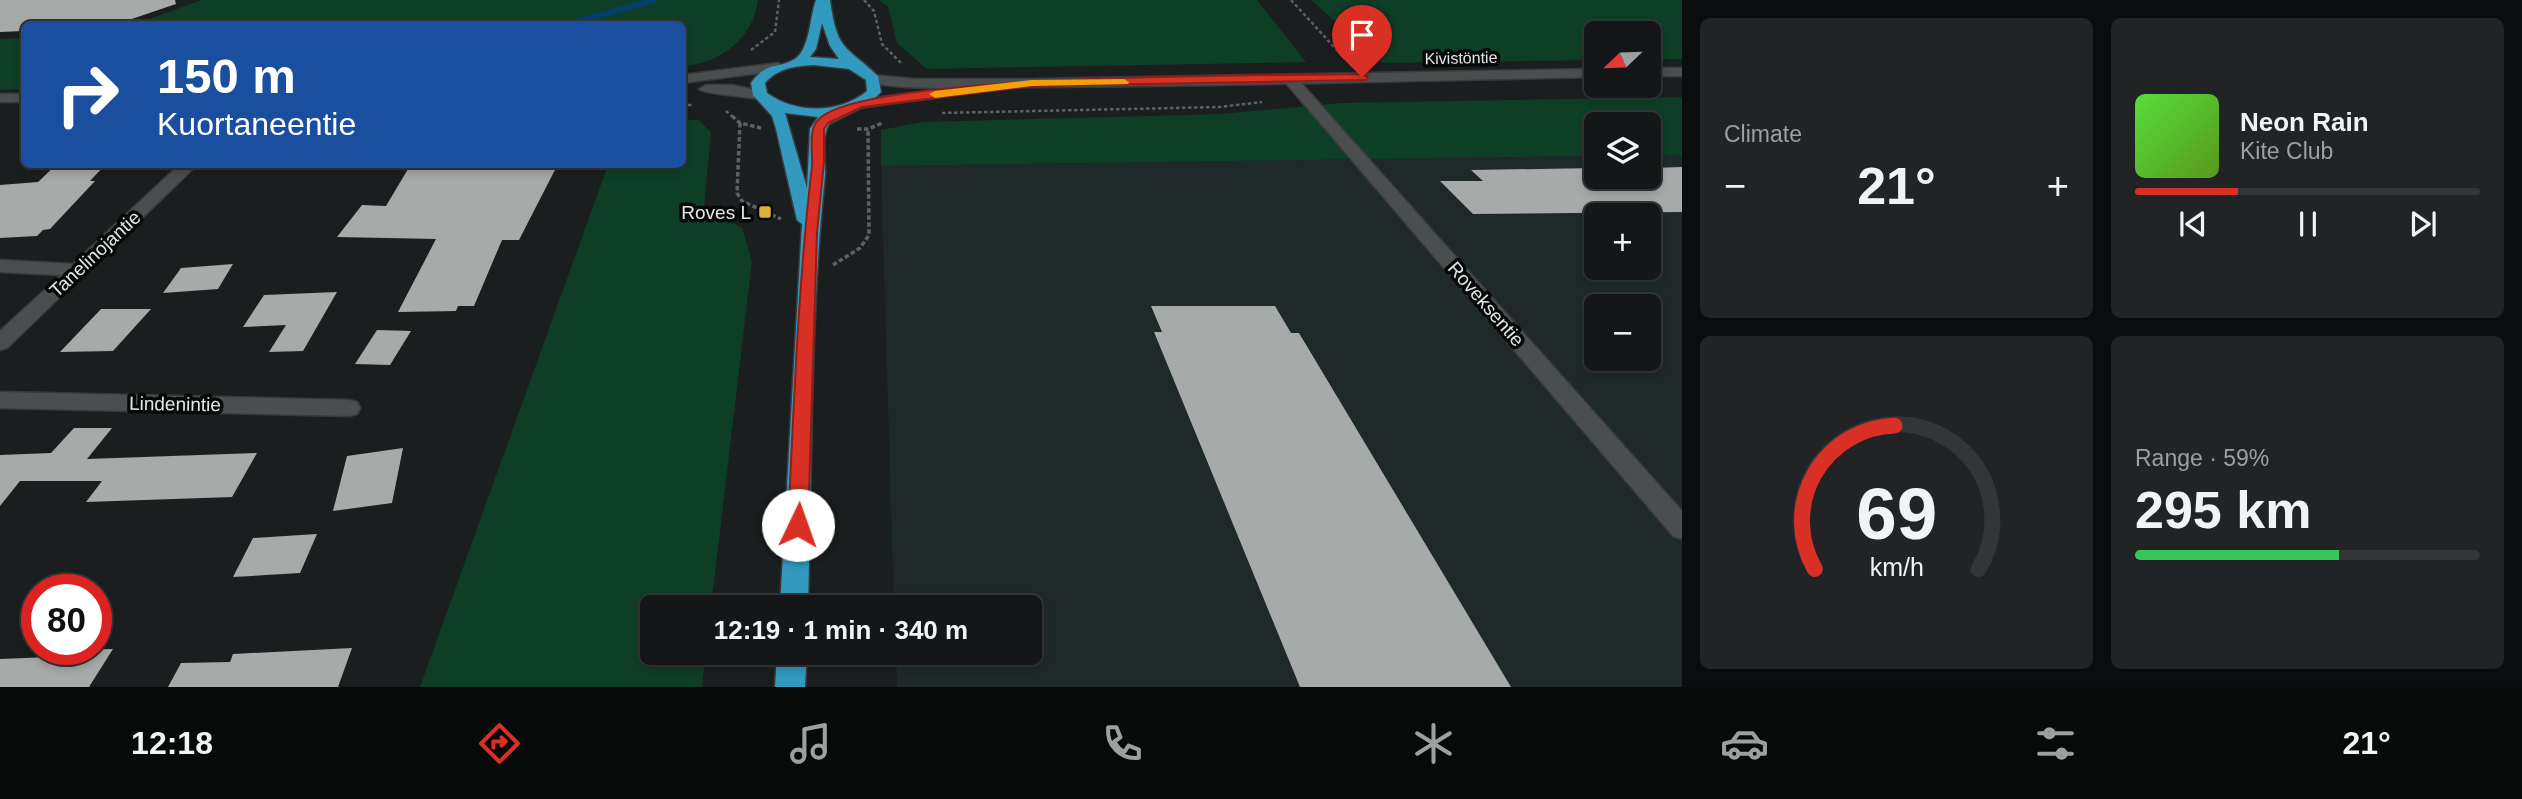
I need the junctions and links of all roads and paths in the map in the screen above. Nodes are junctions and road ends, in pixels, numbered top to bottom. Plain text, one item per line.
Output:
1 (822, 0) edge
2 (864, 0) edge
3 (1291, 0) edge
4 (799, 62) junction
5 (779, 67) junction
6 (858, 68) junction
7 (1661, 72) edge
8 (1682, 72) edge
9 (1584, 73) edge
10 (1362, 77) junction
11 (686, 79) edge
12 (873, 79) junction
13 (1290, 79) junction
14 (686, 89) edge
15 (915, 90) junction
16 (1306, 97) junction
17 (0, 98) edge
18 (21, 98) edge
19 (763, 98) junction
20 (686, 105) edge
21 (706, 106) dead end
22 (718, 106) dead end
23 (852, 106) junction
24 (888, 121) dead end
25 (740, 123) junction
26 (784, 129) junction
27 (818, 129) junction
28 (868, 130) junction
29 (186, 168) edge
30 (810, 232) junction
31 (0, 266) edge
32 (77, 270) junction
33 (810, 277) junction
34 (0, 343) edge
35 (0, 400) edge
36 (349, 408) dead end
37 (1682, 529) edge
38 (795, 595) edge
39 (791, 665) edge
40 (790, 687) edge

1 - 4 highway
1 - 6 highway
2 - 15 path
3 - 10 path
4 - 5 highway
4 - 6 highway
5 - 11 street
5 - 19 highway
6 - 12 highway
7 - 8 street
9 - 10 street, Kivistöntie
10 - 13 street, Kivistöntie
12 - 15 street, Kivistöntie
12 - 23 highway
13 - 15 street, Kivistöntie
13 - 16 street, Roveksentie
14 - 19 street
15 - 16 path
15 - 23 street, Kivistöntie
16 - 37 street, Roveksentie
17 - 18 street
19 - 23 highway
19 - 26 highway
20 - 21 path
22 - 25 path
23 - 27 highway
24 - 28 path
25 - 26 path
25 - 30 path
26 - 30 highway
27 - 28 path
27 - 30 highway
28 - 33 path
29 - 32 street, Tanelinojantie
30 - 33 highway
31 - 32 street
32 - 34 street, Tanelinojantie
33 - 38 highway
35 - 36 street, Lindenintie
39 - 40 highway

